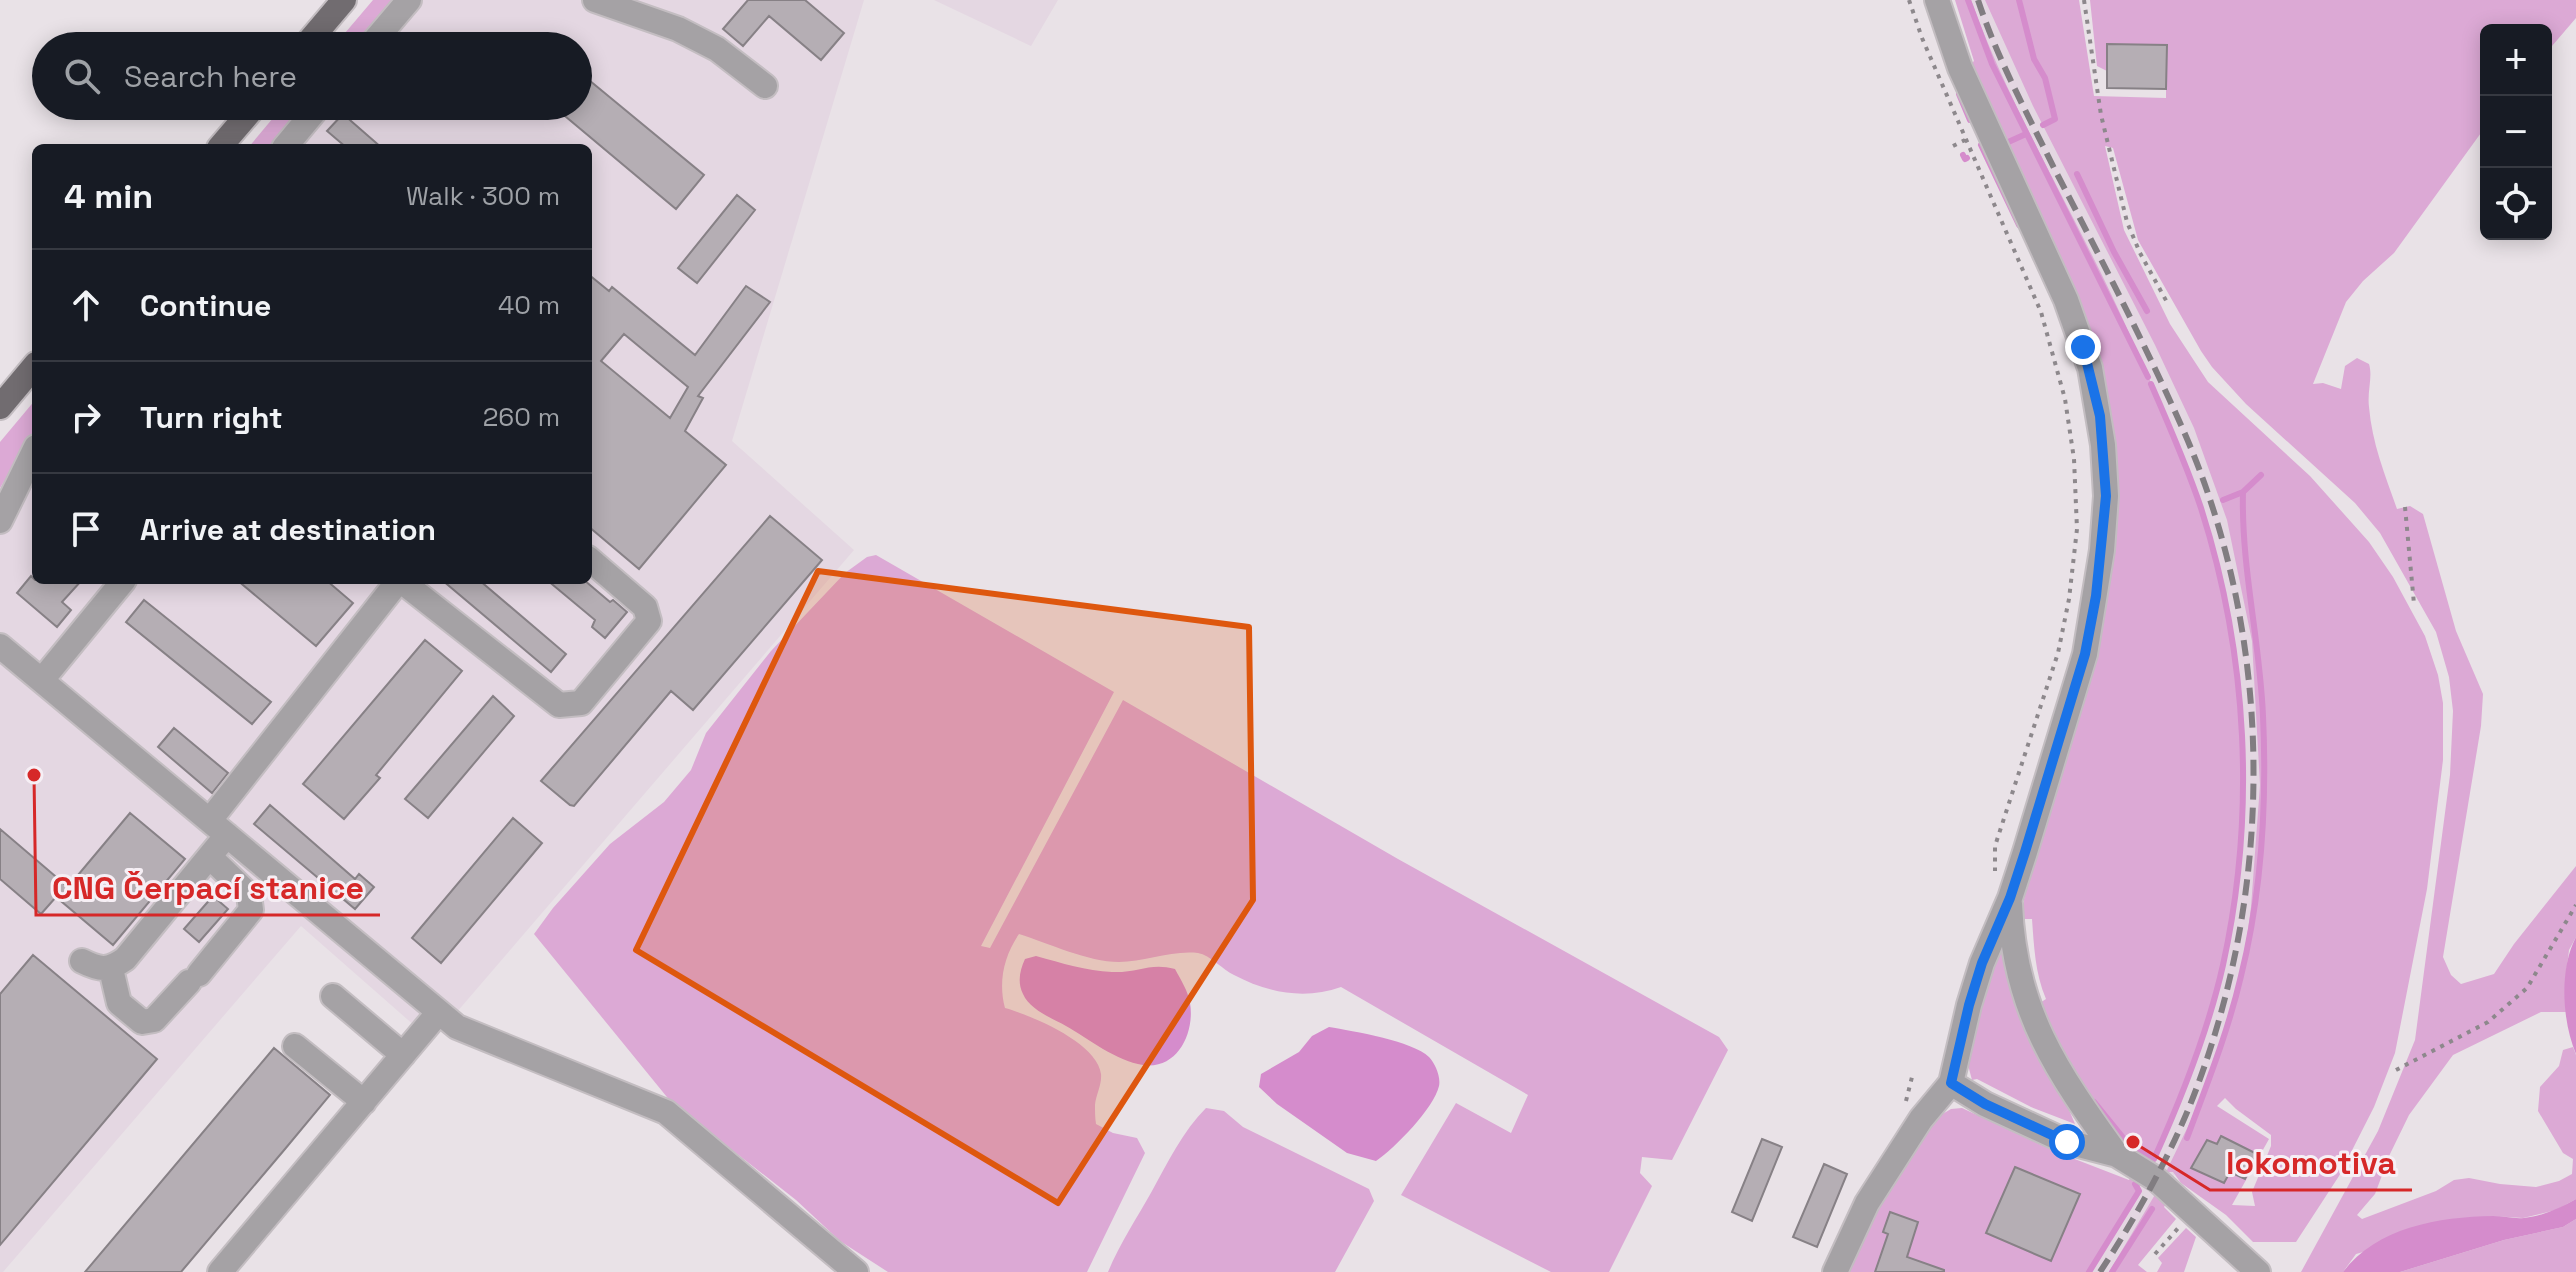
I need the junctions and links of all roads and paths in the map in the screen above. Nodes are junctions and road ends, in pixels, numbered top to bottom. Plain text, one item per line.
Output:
1 (344, 0) edge
2 (409, 0) edge
3 (595, 0) edge
4 (1909, 0) edge
5 (1937, 0) edge
6 (2084, 0) edge
7 (317, 32) edge
8 (382, 32) edge
9 (765, 86) dead end
10 (243, 120) edge
11 (307, 120) edge
12 (222, 144) edge
13 (287, 144) edge
14 (2168, 304) dead end
15 (32, 369) edge
16 (0, 407) edge
17 (32, 455) edge
18 (2405, 507) dead end
19 (0, 521) edge
20 (592, 561) edge
21 (121, 584) edge
22 (397, 584) edge
23 (405, 584) edge
24 (2414, 604) dead end
25 (0, 646) edge
26 (42, 680) junction
27 (219, 828) junction
28 (210, 857) junction
29 (2010, 898) junction
30 (2576, 905) edge
31 (82, 961) dead end
32 (111, 969) junction
33 (333, 996) dead end
34 (439, 1012) junction
35 (295, 1046) dead end
36 (403, 1055) junction
37 (2396, 1070) dead end
38 (1951, 1083) junction
39 (364, 1102) junction
40 (2117, 1155) junction
41 (2194, 1212) junction
42 (2155, 1254) dead end
43 (220, 1272) edge
44 (856, 1272) edge
45 (1835, 1272) edge
46 (2258, 1272) edge

1 - 7 main road
2 - 8 street
3 - 9 street
4 - 29 path
5 - 29 street
6 - 14 path
10 - 12 main road
11 - 13 street
15 - 16 main road
17 - 19 street
18 - 24 path
20 - 23 street
21 - 26 street
22 - 27 street
25 - 26 street
26 - 27 street
27 - 28 street
27 - 34 street
28 - 32 street
28 - 32 street
29 - 38 street
29 - 40 street
30 - 37 path
31 - 32 street
33 - 36 street
34 - 36 street
34 - 44 street
35 - 39 street
36 - 39 street
38 - 40 street
38 - 45 street
39 - 43 street
40 - 41 street
41 - 42 path
41 - 46 street

